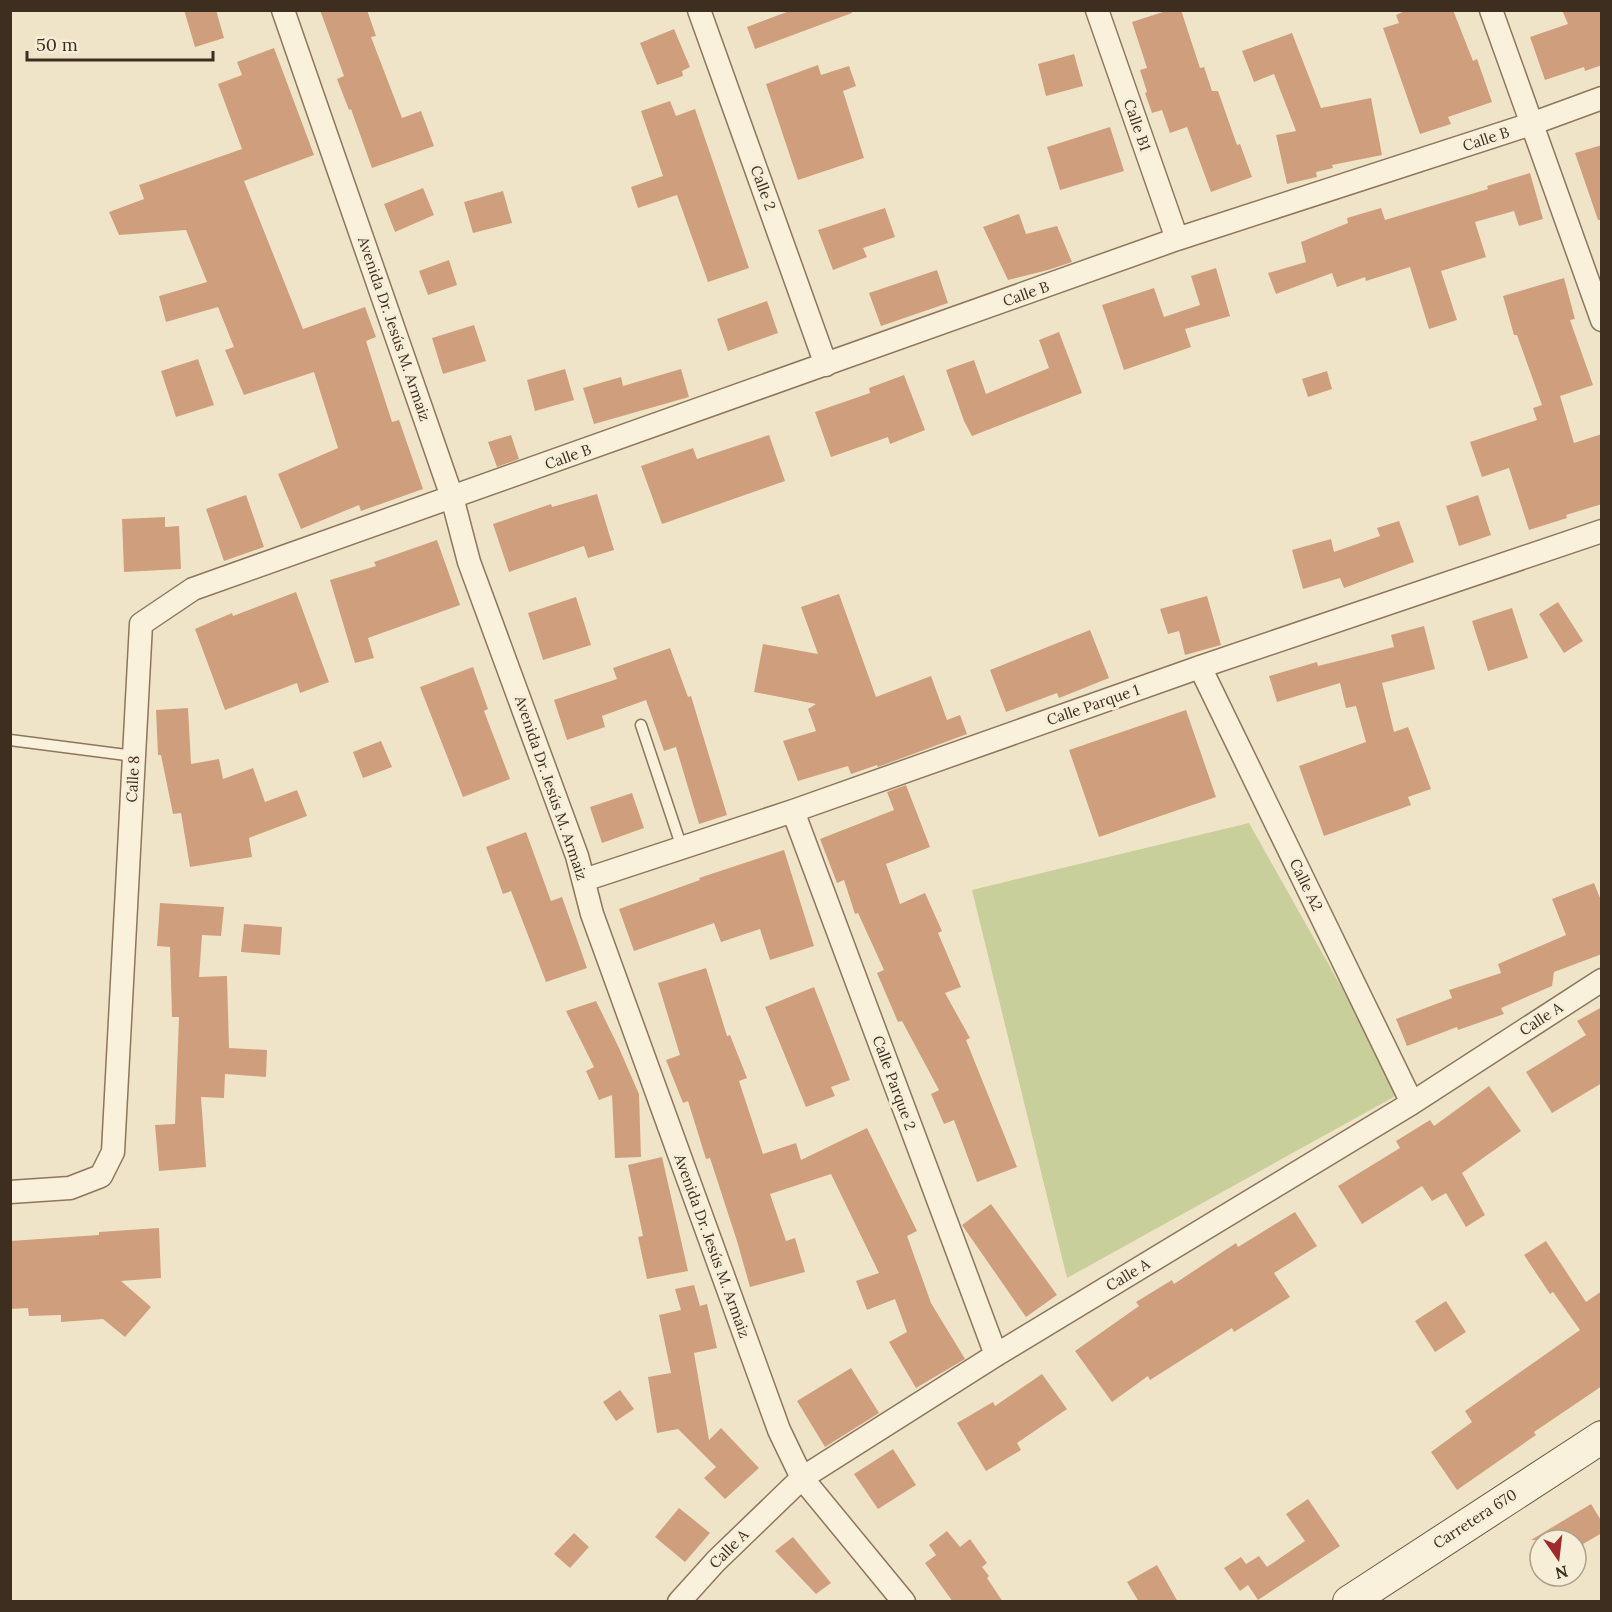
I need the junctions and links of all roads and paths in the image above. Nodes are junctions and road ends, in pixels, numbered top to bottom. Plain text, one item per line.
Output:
1 (283, 10) edge
2 (699, 10) edge
3 (1097, 10) edge
4 (1491, 10) edge
5 (1602, 98) edge
6 (1531, 124) junction
7 (1177, 240) junction
8 (1602, 320) edge
9 (826, 365) junction
10 (453, 497) junction
11 (1602, 531) edge
12 (1200, 667) junction
13 (641, 725) dead end
14 (10, 740) edge
15 (134, 756) junction
16 (793, 811) junction
17 (682, 848) junction
18 (584, 880) junction
19 (1602, 980) edge
20 (1412, 1103) junction
21 (10, 1192) edge
22 (996, 1355) junction
23 (1602, 1437) edge
24 (802, 1478) junction
25 (679, 1602) edge
26 (904, 1602) edge
27 (1349, 1602) edge

1 - 10 street, Avenida Dr. Jesús M. Armaiz
2 - 9 street, Calle 2
3 - 7 street, Calle B1
4 - 6 street
5 - 6 street, Calle B
6 - 7 street, Calle B
6 - 8 street
7 - 9 street, Calle B
9 - 10 street, Calle B
10 - 15 street, Calle 8
10 - 18 street, Avenida Dr. Jesús M. Armaiz
11 - 12 street, Calle Parque 1
12 - 16 street, Calle Parque 1
12 - 20 street, Calle A2
13 - 17 lane
14 - 15 lane
15 - 21 street, Calle 8
16 - 17 street, Calle Parque 1
16 - 22 street, Calle Parque 2
17 - 18 street, Calle Parque 1
18 - 24 street, Avenida Dr. Jesús M. Armaiz
19 - 20 street, Calle A
20 - 22 street, Calle A
22 - 24 street, Calle A
23 - 27 street, Carretera 670
24 - 25 street, Calle A
24 - 26 street, Avenida Dr. Jesús M. Armaiz

